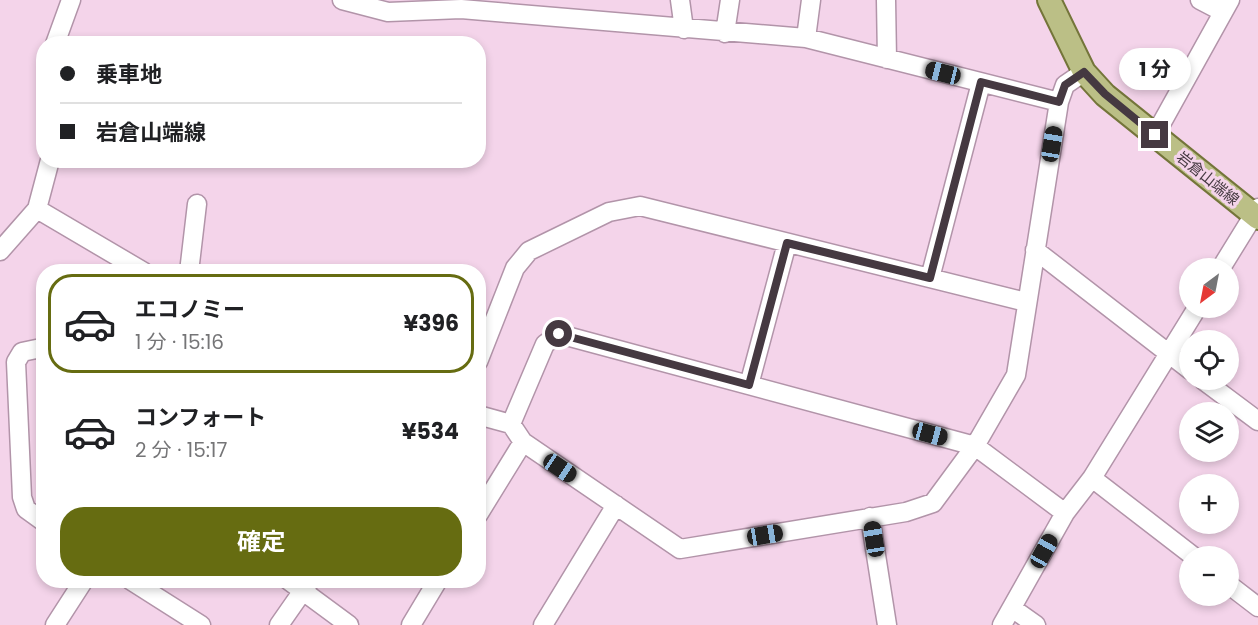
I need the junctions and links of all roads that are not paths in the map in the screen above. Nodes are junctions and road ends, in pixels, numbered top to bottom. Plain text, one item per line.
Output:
1 (71, 0) edge
2 (342, 0) edge
3 (680, 0) edge
4 (730, 0) edge
5 (811, 0) edge
6 (886, 0) edge
7 (1049, 0) edge
8 (1200, 0) edge
9 (370, 3) edge
10 (1226, 6) edge
11 (684, 28) junction
12 (725, 33) junction
13 (58, 36) edge
14 (806, 38) junction
15 (887, 59) junction
16 (1084, 72) junction
17 (981, 82) junction
18 (1059, 102) junction
19 (1155, 135) junction
20 (48, 168) edge
21 (197, 204) dead end
22 (37, 209) junction
23 (1257, 213) edge
24 (787, 243) junction
25 (1035, 250) junction
26 (0, 251) edge
27 (1228, 258) edge
28 (130, 264) edge
29 (190, 264) edge
30 (930, 278) junction
31 (1026, 302) junction
32 (1191, 318) edge
33 (486, 342) edge
34 (36, 349) edge
35 (1169, 354) junction
36 (1179, 362) edge
37 (749, 385) junction
38 (1216, 390) edge
39 (486, 417) edge
40 (1258, 421) edge
41 (511, 424) junction
42 (523, 442) junction
43 (975, 446) junction
44 (1092, 478) junction
45 (486, 502) edge
46 (616, 505) junction
47 (1065, 513) junction
48 (36, 516) edge
49 (870, 518) junction
50 (1180, 546) edge
51 (79, 588) edge
52 (143, 588) edge
53 (298, 588) edge
54 (305, 588) edge
55 (433, 588) edge
56 (1239, 592) edge
57 (1258, 607) edge
58 (1012, 608) junction
59 (55, 625) edge
60 (201, 625) edge
61 (279, 625) edge
62 (349, 625) edge
63 (411, 625) edge
64 (543, 625) edge
65 (887, 625) edge
66 (1002, 625) edge
67 (1036, 625) edge

1 - 13 street
2 - 9 street
3 - 11 street
4 - 12 street
5 - 14 street
6 - 15 street
7 - 16 main road, 岩倉山端線
8 - 10 street
9 - 11 street
10 - 19 street
11 - 12 street
12 - 14 street
14 - 15 street
15 - 17 street
16 - 18 street
16 - 19 main road, 岩倉山端線
17 - 18 street
17 - 30 street
18 - 25 street
19 - 23 main road, 岩倉山端線
20 - 22 street
21 - 29 street
22 - 26 street
22 - 28 street
23 - 27 street
24 - 30 street
24 - 33 street
24 - 37 street
25 - 31 street
25 - 35 street
30 - 31 street
31 - 43 street
32 - 35 street
34 - 48 street
35 - 36 street
35 - 44 street
37 - 41 street
37 - 43 street
38 - 40 street
39 - 41 street
41 - 42 street
42 - 45 street
42 - 46 street
43 - 47 street
43 - 49 street
44 - 47 street
44 - 50 street
46 - 49 street
46 - 64 street
47 - 58 street
49 - 65 street
51 - 59 street
52 - 60 street
53 - 61 street
54 - 62 street
55 - 63 street
56 - 57 street
58 - 66 street
58 - 67 street

